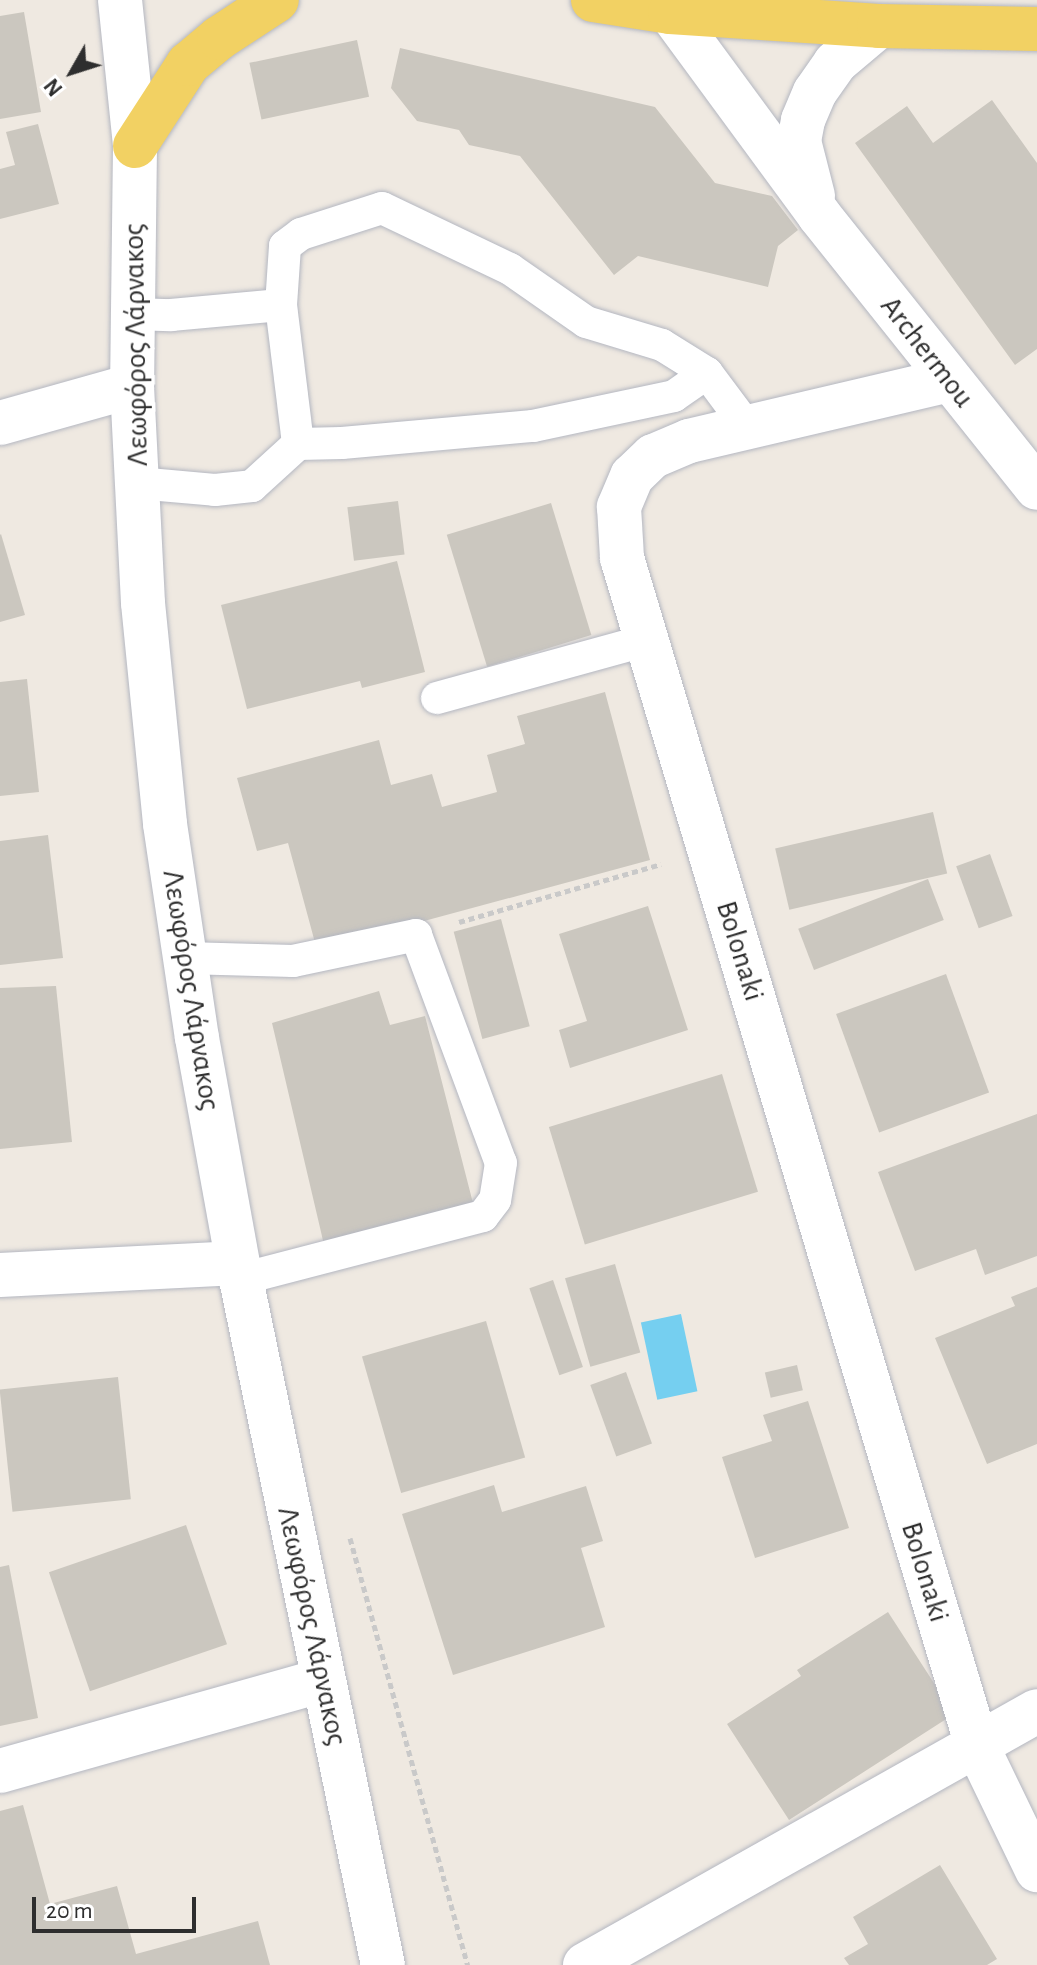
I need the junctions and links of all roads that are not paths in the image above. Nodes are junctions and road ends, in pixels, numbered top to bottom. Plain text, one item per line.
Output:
1 (120, 0) edge
2 (277, 0) edge
3 (593, 0) edge
4 (670, 12) junction
5 (879, 26) junction
6 (1037, 29) edge
7 (135, 146) junction
8 (819, 215) junction
9 (281, 305) junction
10 (133, 314) junction
11 (707, 373) junction
12 (949, 380) junction
13 (132, 386) junction
14 (0, 423) edge
15 (748, 428) junction
16 (298, 444) junction
17 (137, 483) junction
18 (1037, 488) edge
19 (647, 640) junction
20 (437, 698) dead end
21 (185, 958) junction
22 (239, 1271) junction
23 (0, 1275) edge
24 (323, 1680) junction
25 (1037, 1711) edge
26 (977, 1746) junction
27 (0, 1771) edge
28 (1037, 1870) edge
29 (383, 1965) edge
30 (585, 1965) edge

1 - 7 street, Λεωφόρος Λάρνακος
2 - 7 main road
3 - 4 main road
4 - 5 main road
4 - 8 street, Archermou
5 - 6 main road
5 - 8 street, Archermou
7 - 10 street, Λεωφόρος Λάρνακος
8 - 12 street, Archermou
9 - 10 lane
9 - 11 lane
9 - 16 lane
10 - 13 street, Λεωφόρος Λάρνακος
11 - 15 lane
11 - 16 lane
12 - 15 street, Bolonaki
12 - 18 street, Archermou
13 - 14 street
13 - 17 street, Λεωφόρος Λάρνακος
15 - 19 street, Bolonaki
16 - 17 lane
17 - 21 street, Λεωφόρος Λάρνακος
19 - 20 lane
19 - 26 street, Bolonaki
21 - 22 street, Λεωφόρος Λάρνακος
21 - 22 lane
22 - 23 street
22 - 24 street, Λεωφόρος Λάρνακος
24 - 27 street
24 - 29 street, Λεωφόρος Λάρνακος
25 - 26 street
26 - 28 street, Bolonaki
26 - 30 street

